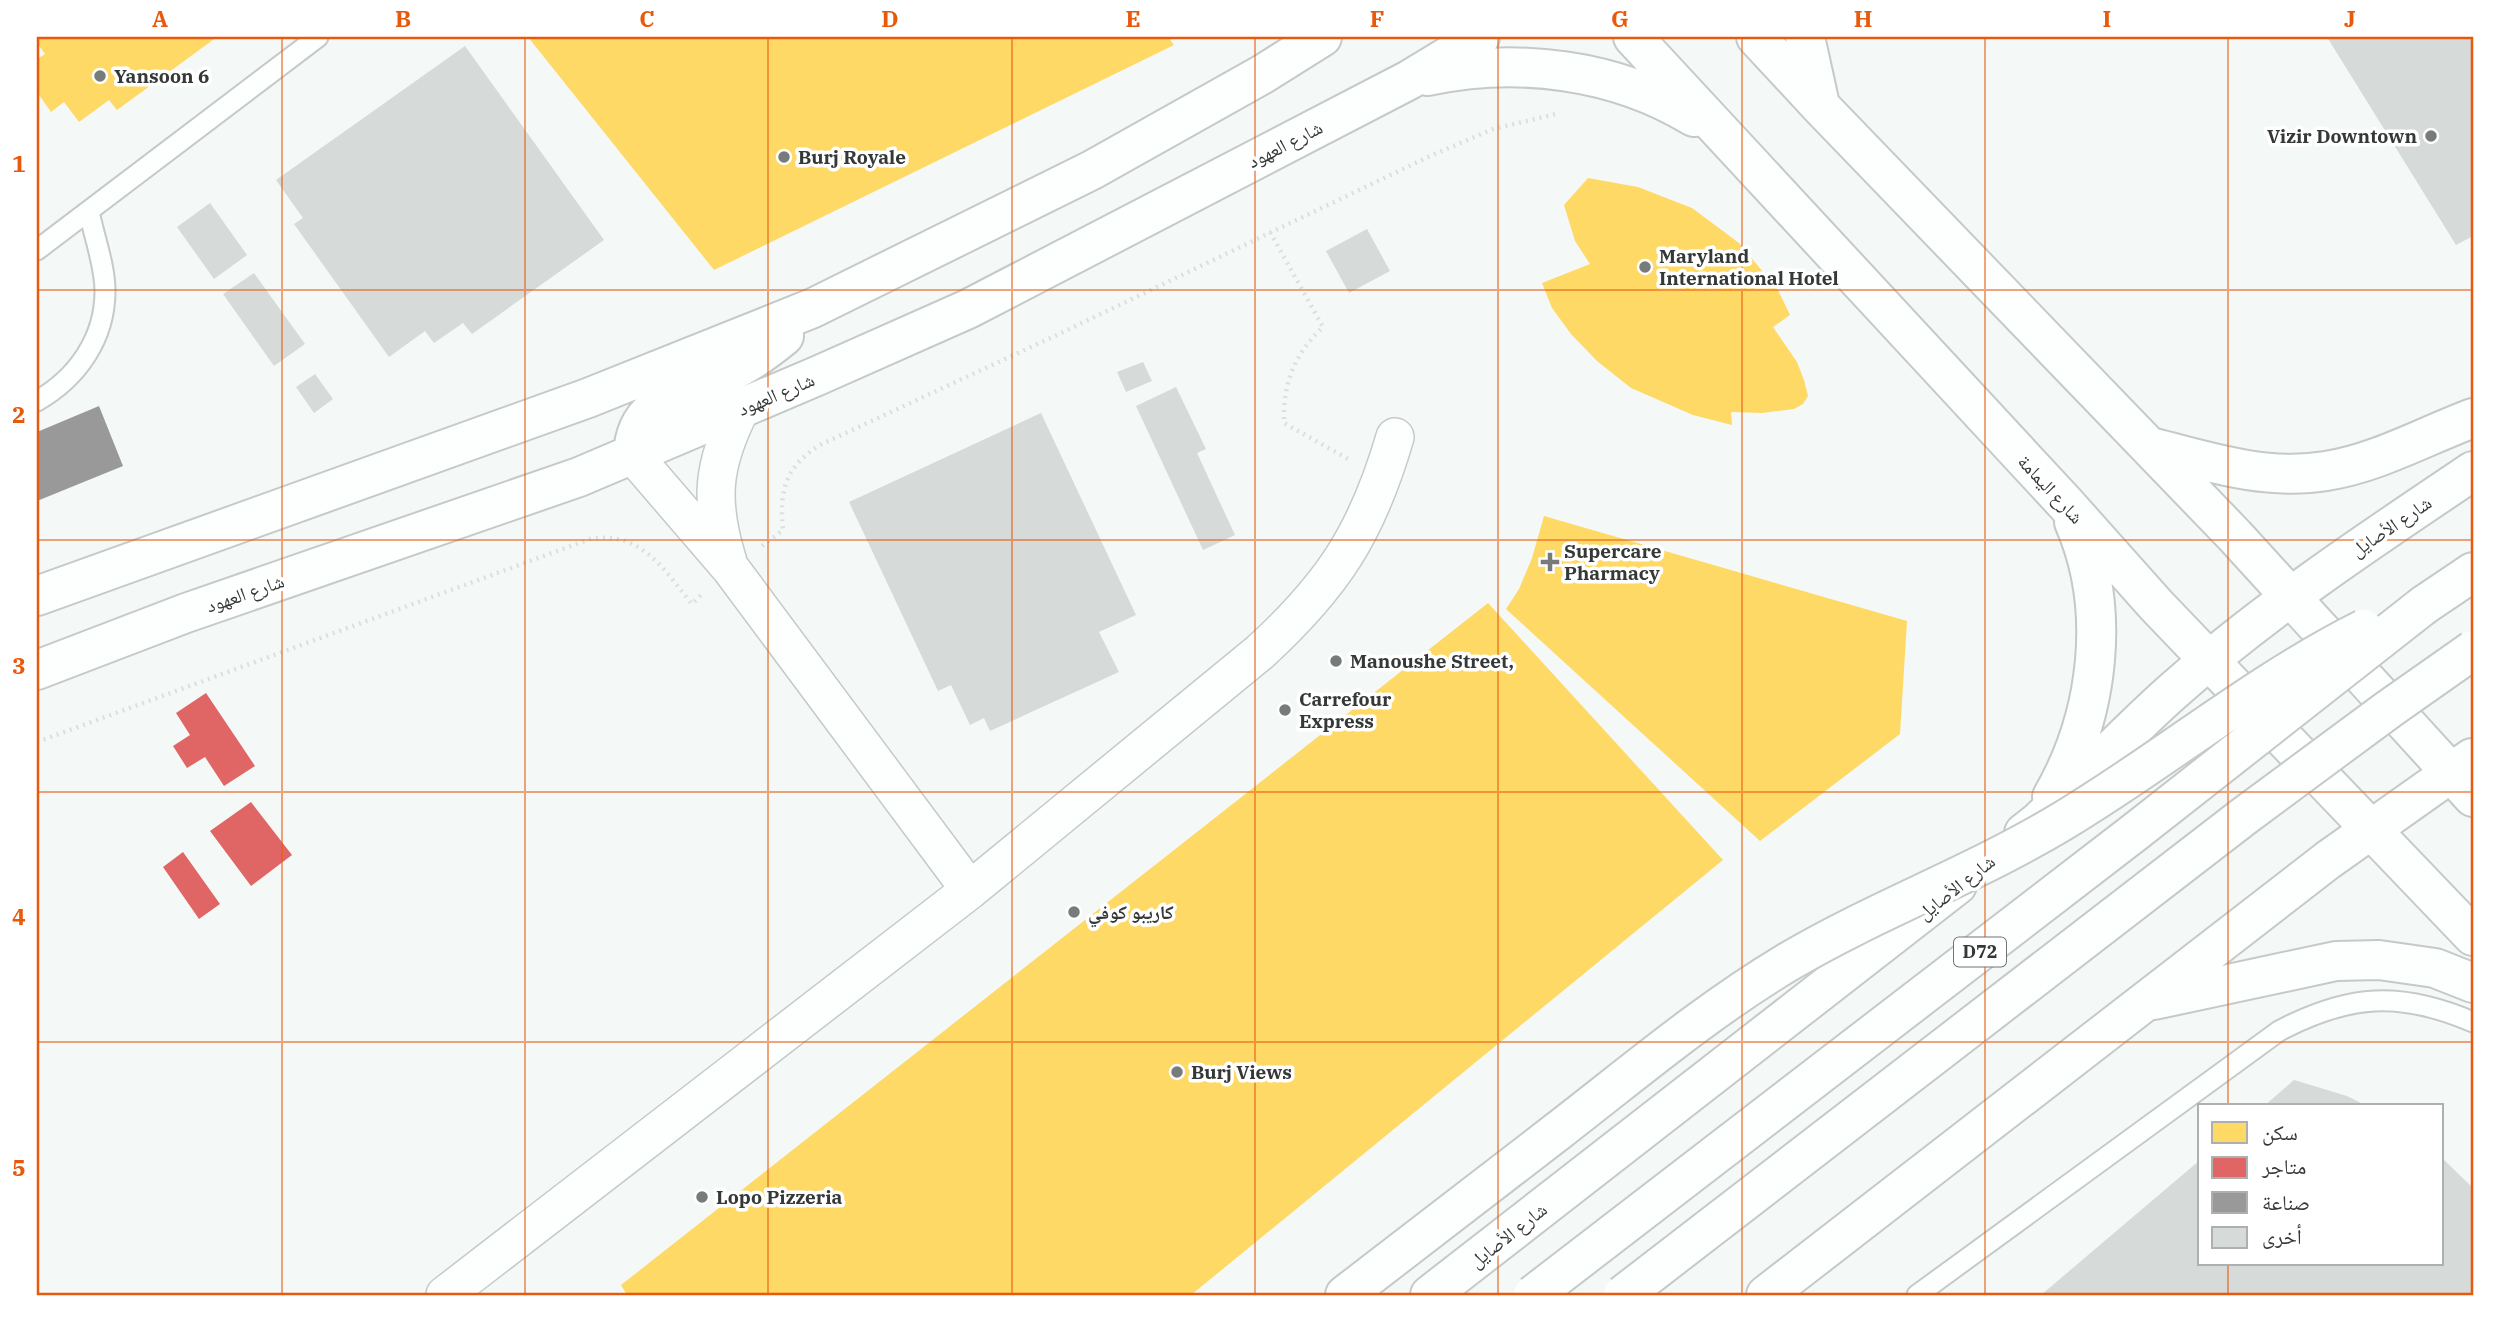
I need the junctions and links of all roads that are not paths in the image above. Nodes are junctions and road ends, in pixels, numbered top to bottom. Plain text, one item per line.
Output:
1 (317, 37) edge
2 (1480, 37) edge
3 (1633, 37) edge
4 (1756, 37) edge
5 (1805, 37) edge
6 (1304, 42) edge
7 (1409, 80) junction
8 (1821, 107) junction
9 (1722, 134) junction
10 (89, 211) junction
11 (37, 250) edge
12 (813, 307) junction
13 (37, 401) edge
14 (741, 408) junction
15 (2473, 418) edge
16 (1395, 437) dead end
17 (2151, 447) junction
18 (633, 455) junction
19 (2473, 471) edge
20 (2066, 504) junction
21 (731, 569) junction
22 (2473, 572) edge
23 (37, 596) edge
24 (2290, 596) junction
25 (2424, 605) junction
26 (2473, 650) edge
27 (2210, 660) junction
28 (37, 670) edge
29 (2466, 776) edge
30 (2038, 822) junction
31 (2372, 829) junction
32 (970, 890) junction
33 (2473, 936) edge
34 (2473, 983) edge
35 (2144, 1002) junction
36 (2473, 1023) edge
37 (1881, 1208) junction
38 (445, 1295) edge
39 (1345, 1295) edge
40 (1430, 1295) edge
41 (1533, 1295) edge
42 (1623, 1295) edge
43 (1766, 1295) edge
44 (1808, 1295) edge
45 (1917, 1295) edge

1 - 10 lane
2 - 7 street, شارع العهود
3 - 9 street, شارع اليمامة
4 - 8 street
5 - 8 street
6 - 12 street
7 - 9 street
7 - 14 street, شارع العهود
8 - 17 street
9 - 20 street, شارع اليمامة
10 - 11 lane
10 - 13 lane
12 - 18 street
12 - 23 street
14 - 18 street, شارع العهود
14 - 21 street
15 - 17 street
16 - 32 street
17 - 24 street
18 - 21 street
18 - 28 street, شارع العهود
19 - 24 street, شارع الأصايل
20 - 27 street, شارع اليمامة
20 - 30 street
21 - 32 street
22 - 25 street, D72
24 - 27 street, شارع الأصايل
24 - 29 street
25 - 39 street, bridge
25 - 41 street, D72, bridge
26 - 42 street, D72, bridge
27 - 30 street, شارع الأصايل
27 - 31 street, شارع اليمامة
29 - 31 street
30 - 40 street, شارع الأصايل
31 - 33 street, شارع اليمامة
31 - 35 street
32 - 38 street
34 - 35 street
35 - 37 street
36 - 45 lane
37 - 43 street
37 - 44 street

